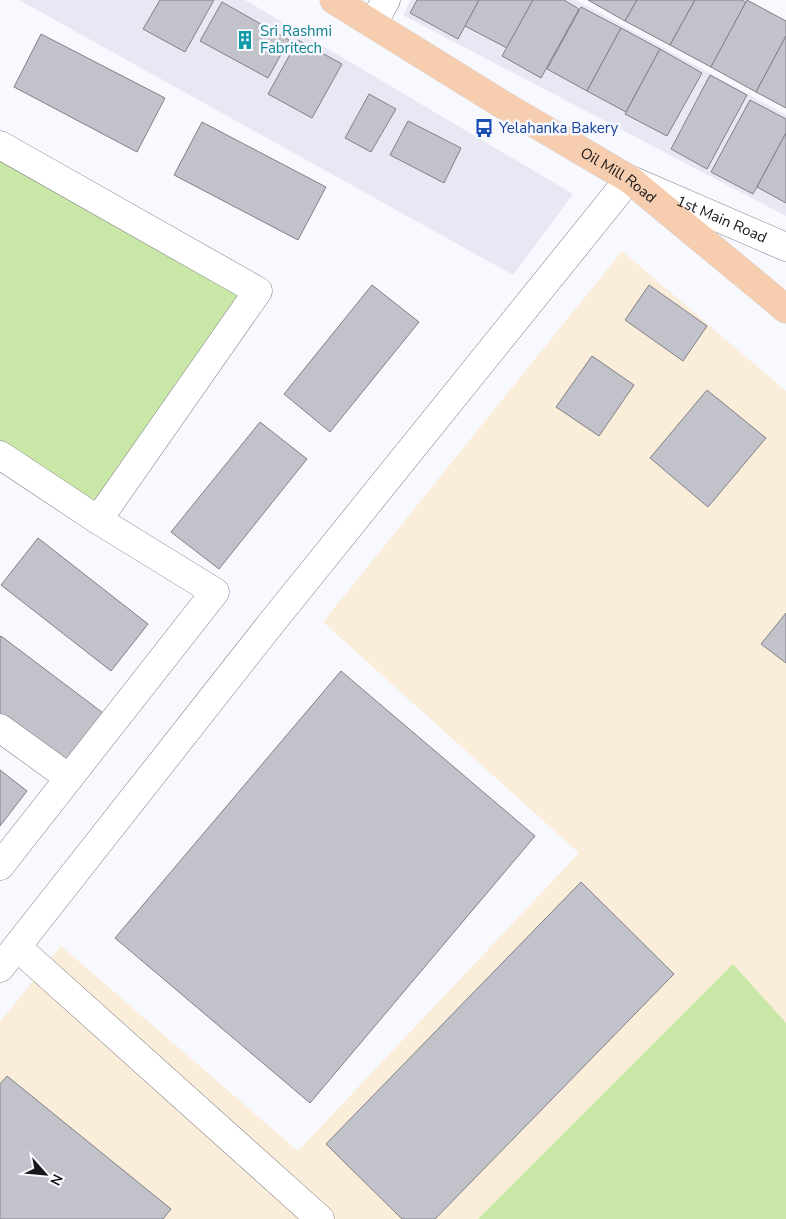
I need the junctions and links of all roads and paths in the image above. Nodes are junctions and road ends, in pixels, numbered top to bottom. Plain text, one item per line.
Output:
1 (334, 0) edge
2 (386, 0) edge
3 (373, 23) junction
4 (0, 145) edge
5 (629, 179) junction
6 (786, 247) edge
7 (786, 309) edge
8 (0, 455) edge
9 (98, 520) junction
10 (0, 728) edge
11 (69, 778) junction
12 (0, 866) edge
13 (17, 947) junction
14 (0, 968) edge
15 (320, 1219) edge

1 - 3 main road, Oil Mill Road
2 - 3 street
3 - 5 main road, Oil Mill Road
4 - 9 street
5 - 6 street, 1st Main Road
5 - 7 main road, Oil Mill Road
5 - 13 street
8 - 9 street
9 - 11 street
10 - 11 street
11 - 12 street
13 - 14 street
13 - 15 street

